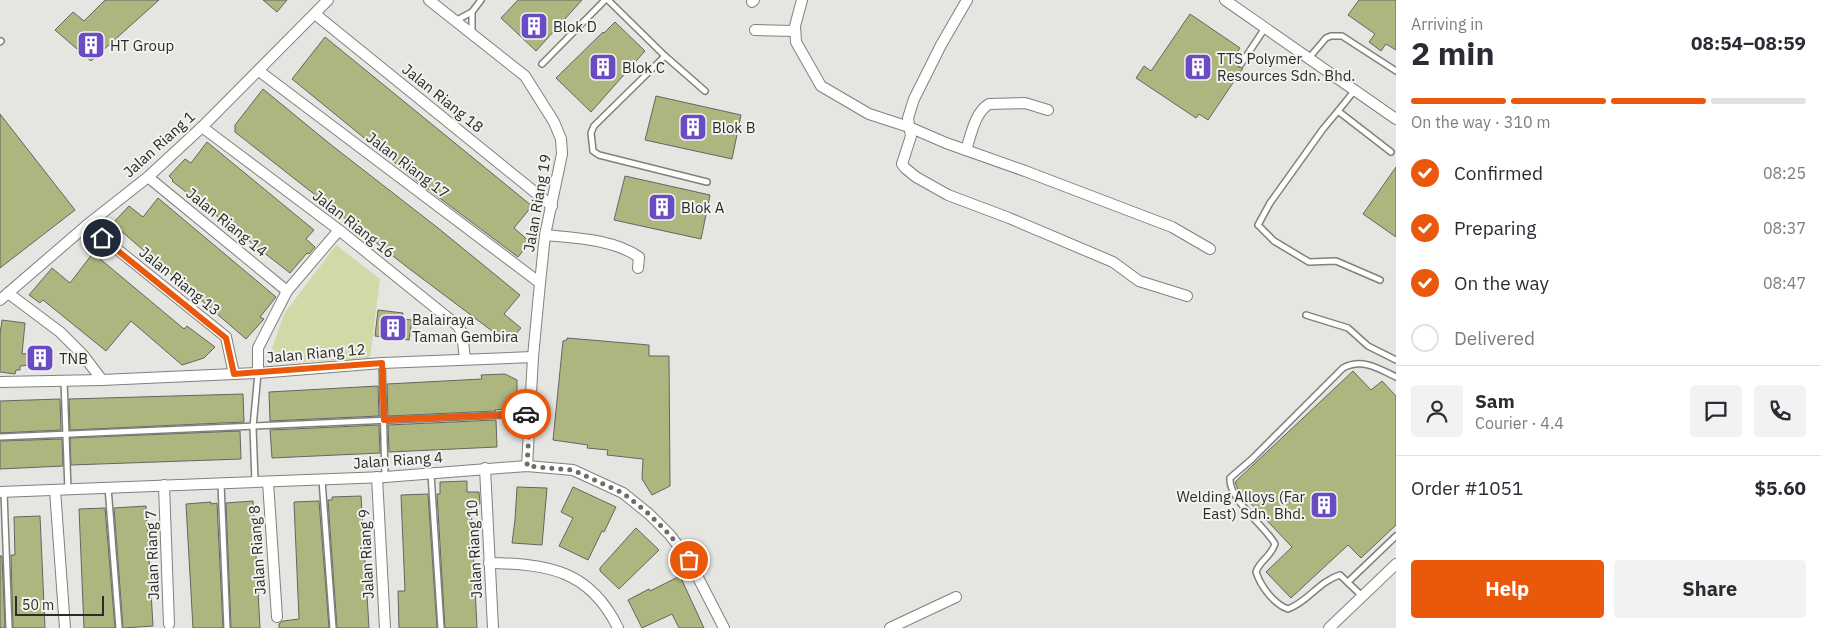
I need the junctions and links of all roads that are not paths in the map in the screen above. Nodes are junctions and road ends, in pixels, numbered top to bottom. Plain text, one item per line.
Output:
1 (328, 0) edge
2 (429, 0) edge
3 (481, 0) edge
4 (607, 0) edge
5 (802, 0) edge
6 (968, 0) edge
7 (1226, 0) edge
8 (472, 12) junction
9 (315, 14) junction
10 (455, 21) junction
11 (1266, 28) junction
12 (755, 30) dead end
13 (795, 31) junction
14 (483, 42) junction
15 (664, 56) junction
16 (1309, 58) junction
17 (542, 64) dead end
18 (1241, 64) dead end
19 (259, 71) junction
20 (1396, 71) edge
21 (1355, 90) junction
22 (705, 91) dead end
23 (1048, 110) dead end
24 (1338, 111) junction
25 (1396, 119) edge
26 (202, 127) junction
27 (909, 127) junction
28 (966, 150) junction
29 (1391, 152) dead end
30 (148, 176) junction
31 (707, 182) dead end
32 (552, 206) junction
33 (87, 225) junction
34 (340, 230) junction
35 (545, 235) junction
36 (1210, 249) dead end
37 (638, 268) dead end
38 (1380, 280) dead end
39 (540, 283) junction
40 (288, 291) junction
41 (4, 296) edge
42 (1187, 296) dead end
43 (1306, 316) dead end
44 (532, 357) junction
45 (464, 359) junction
46 (1396, 360) edge
47 (382, 363) junction
48 (258, 372) junction
49 (234, 374) junction
50 (1396, 377) edge
51 (102, 380) junction
52 (64, 381) junction
53 (0, 382) edge
54 (530, 414) junction
55 (384, 420) junction
56 (253, 427) junction
57 (65, 435) junction
58 (0, 437) edge
59 (527, 466) junction
60 (485, 468) junction
61 (430, 474) junction
62 (381, 477) junction
63 (322, 480) junction
64 (268, 482) junction
65 (255, 483) junction
66 (220, 484) junction
67 (164, 485) junction
68 (108, 488) junction
69 (55, 490) junction
70 (68, 490) junction
71 (2, 492) edge
72 (1396, 536) edge
73 (489, 563) junction
74 (1395, 566) edge
75 (1348, 582) junction
76 (956, 597) dead end
77 (1363, 597) junction
78 (277, 617) dead end
79 (169, 624) dead end
80 (9, 628) edge
81 (65, 628) edge
82 (119, 628) edge
83 (227, 628) edge
84 (333, 628) edge
85 (385, 628) edge
86 (441, 628) edge
87 (493, 628) edge
88 (618, 628) edge
89 (724, 628) edge
90 (890, 628) edge
91 (1329, 628) edge

1 - 9 street, Jalan Riang 1
2 - 10 street, Jalan Riang 19
3 - 8 lane
4 - 15 lane
4 - 17 lane
5 - 13 street
6 - 27 street
7 - 11 street
8 - 10 lane
8 - 14 lane
9 - 19 street, Jalan Riang 1
9 - 32 street, Jalan Riang 18
10 - 14 street, Jalan Riang 19
11 - 16 street
11 - 18 lane
12 - 13 street
13 - 27 street
14 - 32 street, Jalan Riang 19
15 - 22 lane
15 - 31 lane
16 - 20 lane
16 - 21 street
19 - 26 street, Jalan Riang 1
19 - 39 street, Jalan Riang 17
21 - 24 lane
21 - 25 street
23 - 28 street
24 - 29 lane
24 - 38 lane
26 - 30 street, Jalan Riang 1
26 - 34 street, Jalan Riang 16
27 - 28 street
27 - 42 street
28 - 36 street
30 - 33 street, Jalan Riang 1
30 - 40 street, Jalan Riang 14
32 - 35 street, Jalan Riang 19
33 - 41 street, Jalan Riang 1
33 - 49 street, Jalan Riang 13
34 - 40 street
34 - 45 street, Jalan Riang 16
35 - 37 street
35 - 39 street, Jalan Riang 19
39 - 44 street, Jalan Riang 19
40 - 48 street
41 - 51 street
43 - 46 lane
44 - 45 street, Jalan Riang 12
44 - 54 street, Jalan Riang 19
45 - 47 street, Jalan Riang 12
47 - 48 street, Jalan Riang 12
47 - 55 lane
48 - 49 street, Jalan Riang 12
48 - 56 lane
49 - 51 street, Jalan Riang 12
50 - 75 lane
51 - 52 street, Jalan Riang 12
52 - 53 street, Jalan Riang 12
52 - 57 lane
54 - 55 lane
54 - 59 street, Jalan Riang 19
55 - 56 lane
55 - 62 lane
56 - 57 lane
56 - 65 lane
57 - 58 lane
57 - 70 lane
59 - 60 street, Jalan Riang 4
59 - 89 street, Jalan Riang 4
60 - 61 street, Jalan Riang 4
60 - 73 street, Jalan Riang 10
61 - 62 street, Jalan Riang 4
61 - 86 lane
62 - 63 street, Jalan Riang 4
62 - 85 street, Jalan Riang 9
63 - 64 street, Jalan Riang 4
63 - 84 lane
64 - 65 street, Jalan Riang 4
64 - 78 street, Jalan Riang 8
65 - 66 street, Jalan Riang 4
66 - 67 street, Jalan Riang 4
66 - 83 lane
67 - 68 street, Jalan Riang 4
67 - 79 street, Jalan Riang 7
68 - 70 street, Jalan Riang 4
68 - 82 lane
69 - 70 street, Jalan Riang 4
69 - 71 street, Jalan Riang 4
69 - 81 street
71 - 80 lane
72 - 75 lane
73 - 87 street, Jalan Riang 10
73 - 88 street
74 - 77 street
75 - 77 lane
76 - 90 street
77 - 91 street

